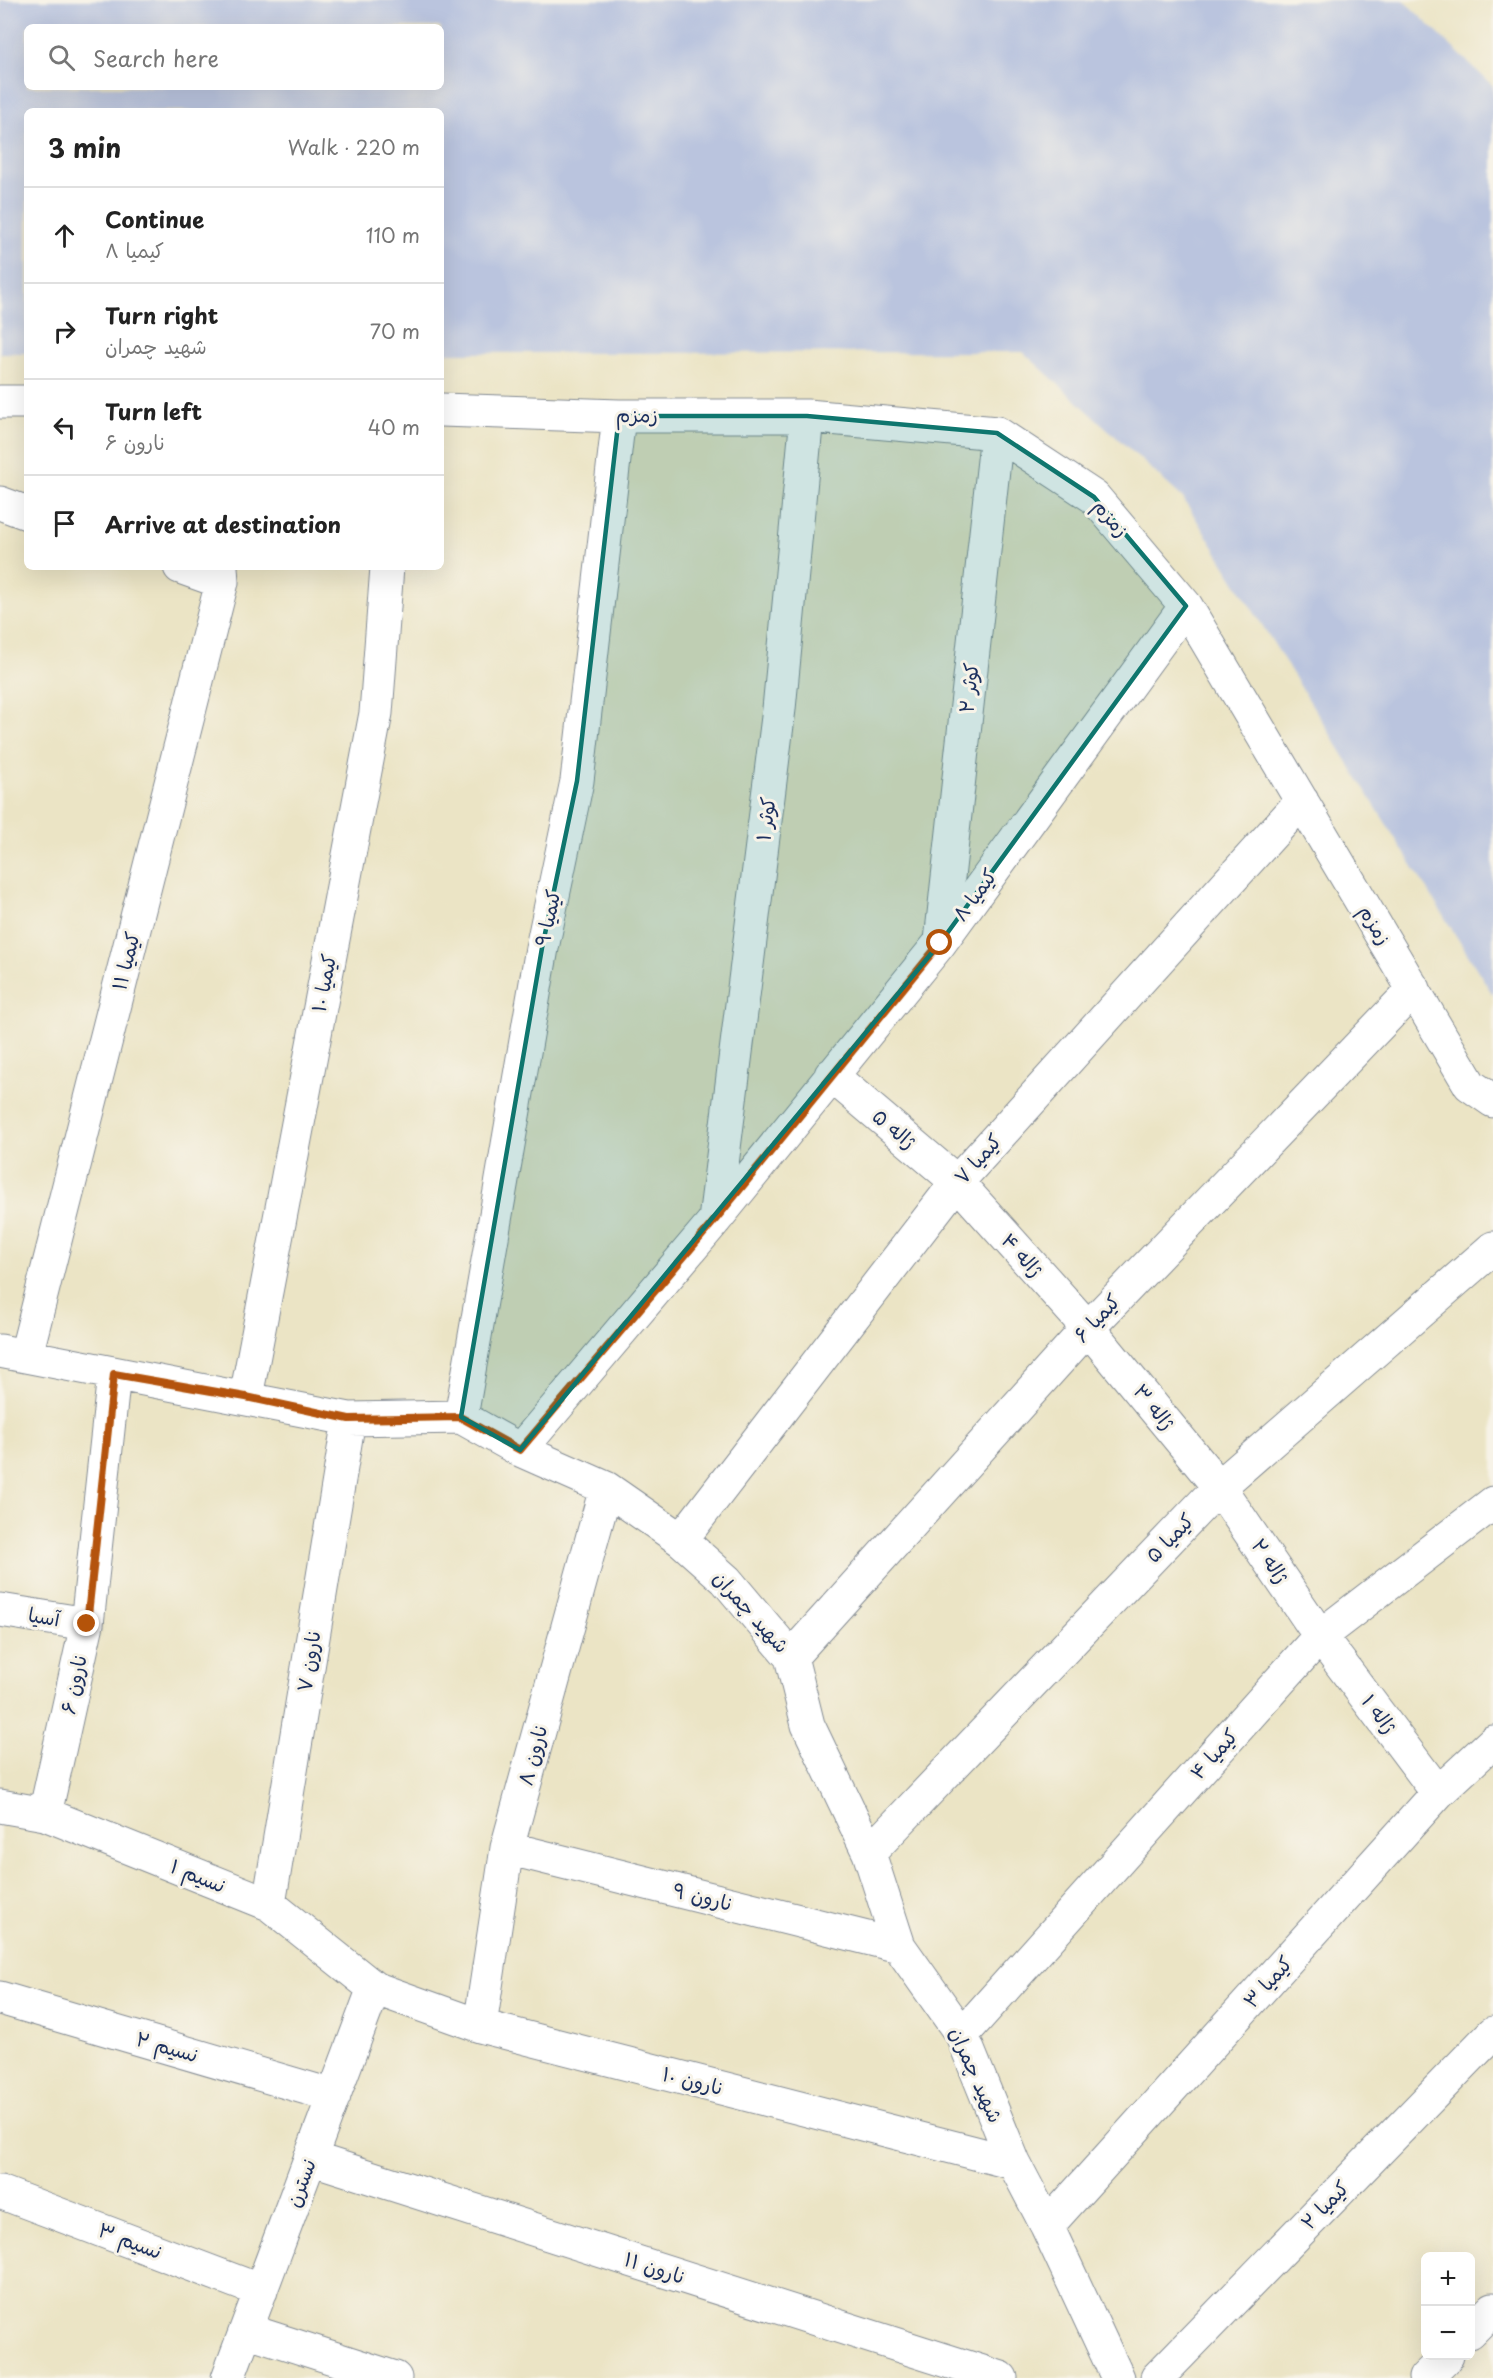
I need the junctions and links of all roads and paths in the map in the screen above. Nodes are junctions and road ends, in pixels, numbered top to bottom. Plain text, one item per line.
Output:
1 (0, 402) edge
2 (24, 402) edge
3 (444, 410) edge
4 (619, 416) junction
5 (807, 416) junction
6 (997, 433) junction
7 (0, 503) edge
8 (24, 512) edge
9 (198, 570) edge
10 (387, 570) edge
11 (221, 574) edge
12 (1186, 606) junction
13 (1302, 801) junction
14 (940, 943) junction
15 (1414, 989) junction
16 (831, 1075) junction
17 (1493, 1101) edge
18 (957, 1182) junction
19 (715, 1220) junction
20 (1493, 1248) edge
21 (1088, 1328) junction
22 (13, 1353) edge
23 (114, 1374) junction
24 (246, 1397) junction
25 (460, 1417) junction
26 (349, 1419) junction
27 (520, 1450) junction
28 (1219, 1487) junction
29 (606, 1488) junction
30 (1493, 1503) edge
31 (681, 1540) junction
32 (0, 1610) edge
33 (87, 1624) junction
34 (1320, 1636) junction
35 (791, 1656) junction
36 (1493, 1742) edge
37 (1438, 1792) junction
38 (0, 1806) edge
39 (45, 1814) junction
40 (507, 1848) junction
41 (869, 1853) junction
42 (268, 1904) junction
43 (899, 1946) junction
44 (374, 1988) junction
45 (0, 1998) edge
46 (480, 2026) junction
47 (1493, 2032) edge
48 (962, 2035) junction
49 (334, 2096) junction
50 (310, 2158) junction
51 (1014, 2163) junction
52 (0, 2192) edge
53 (1047, 2226) junction
54 (261, 2290) junction
55 (1493, 2309) edge
56 (1475, 2327) edge
57 (246, 2330) junction
58 (1442, 2360) edge
59 (228, 2378) edge
60 (395, 2378) edge
61 (1001, 2378) edge
62 (1118, 2378) edge
63 (1157, 2378) edge
64 (1425, 2378) edge

1 - 2 street
3 - 4 street, زمزم
4 - 5 street, زمزم
4 - 25 street, کیمیا ۹
5 - 6 street, زمزم
5 - 19 street, کوثر ۱
6 - 12 street, زمزم
6 - 14 street, کوثر ۲
7 - 8 street
9 - 11 street
10 - 24 street, کیمیا ۱۰
11 - 22 street, کیمیا ۱۱
12 - 13 street, زمزم
12 - 14 street, کیمیا ۸
13 - 15 street, زمزم
13 - 18 street, کیمیا ۷
14 - 16 street, کیمیا ۸
15 - 17 street, زمزم
15 - 21 street, کیمیا ۶
16 - 18 street, ژاله ۵
16 - 19 street, کیمیا ۸
18 - 21 street, ژاله ۴
18 - 31 street, کیمیا ۷
19 - 27 street, کیمیا ۸
20 - 28 street, کیمیا ۵
21 - 28 street, ژاله ۳
21 - 35 street, کیمیا ۶
22 - 23 street, شهید چمران
23 - 24 street, شهید چمران
23 - 33 street, نارون ۶
24 - 26 street, شهید چمران
25 - 26 street, شهید چمران
25 - 27 street, شهید چمران
26 - 42 street, نارون ۷
27 - 29 street, شهید چمران
28 - 34 street, ژاله ۲
28 - 41 street, کیمیا ۵
29 - 31 street, شهید چمران
29 - 40 street, نارون ۸
30 - 34 street, کیمیا ۴
31 - 35 street, شهید چمران
32 - 33 street, آسیا
33 - 39 street, نارون ۶
34 - 37 street, ژاله ۱
34 - 48 street, کیمیا ۴
35 - 41 street, شهید چمران
36 - 37 street, کیمیا ۳
37 - 53 street, کیمیا ۳
38 - 39 street, نسیم ۱
39 - 42 street, نسیم ۱
40 - 43 street, نارون ۹
40 - 46 street, نارون ۸
41 - 43 street, شهید چمران
42 - 44 street, نسیم ۱
43 - 48 street, شهید چمران
44 - 46 street, نارون ۱۰
44 - 49 street, نسترن
45 - 49 street, نسیم ۲
46 - 51 street, نارون ۱۰
47 - 63 street, کیمیا ۲
48 - 51 street, شهید چمران
49 - 50 street, نسترن
50 - 54 street, نسترن
50 - 61 street, نارون ۱۱
51 - 53 street, شهید چمران
52 - 54 street, نسیم ۳
53 - 62 street, شهید چمران
54 - 57 street, نسترن
55 - 56 street
57 - 59 street, نسترن
57 - 60 street
58 - 64 street

